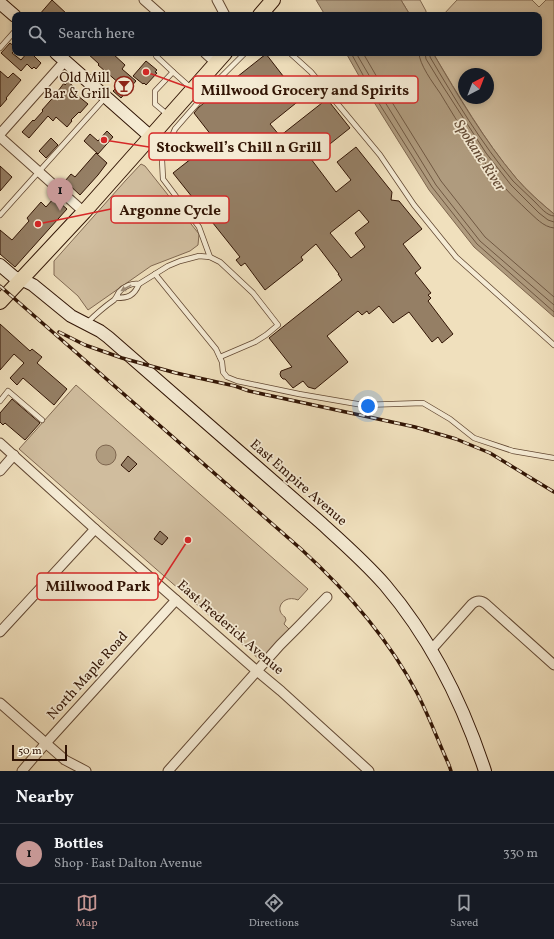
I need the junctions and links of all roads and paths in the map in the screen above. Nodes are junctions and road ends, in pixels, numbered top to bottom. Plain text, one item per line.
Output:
1 (144, 0) edge
2 (217, 0) edge
3 (273, 0) edge
4 (0, 3) edge
5 (158, 12) edge
6 (223, 12) edge
7 (263, 12) edge
8 (12, 13) edge
9 (12, 34) edge
10 (0, 48) edge
11 (156, 56) edge
12 (242, 56) edge
13 (293, 56) edge
14 (61, 57) edge
15 (221, 58) edge
16 (173, 72) junction
17 (193, 90) junction
18 (106, 97) junction
19 (169, 116) junction
20 (0, 134) edge
21 (0, 137) edge
22 (151, 137) junction
23 (39, 172) junction
24 (84, 212) junction
25 (0, 215) edge
26 (210, 257) junction
27 (0, 265) edge
28 (155, 274) junction
29 (21, 279) junction
30 (139, 284) junction
31 (116, 298) junction
32 (0, 302) edge
33 (86, 324) junction
34 (554, 346) edge
35 (220, 357) junction
36 (0, 401) edge
37 (42, 420) dead end
38 (0, 443) edge
39 (14, 455) junction
40 (554, 458) edge
41 (0, 471) edge
42 (95, 529) junction
43 (327, 597) dead end
44 (176, 600) junction
45 (0, 632) edge
46 (430, 650) junction
47 (554, 665) edge
48 (257, 671) junction
49 (0, 703) edge
50 (46, 743) junction
51 (22, 771) edge
52 (86, 771) edge
53 (168, 771) edge
54 (369, 771) edge
55 (484, 771) edge

1 - 5 street
2 - 6 street
3 - 7 main road
4 - 8 street
9 - 10 lane
11 - 16 lane
12 - 26 lane
13 - 34 lane
14 - 18 street
14 - 20 street
15 - 17 main road
16 - 17 lane
16 - 19 lane
17 - 19 main road
18 - 22 street
18 - 23 lane
19 - 22 main road
21 - 23 street
22 - 24 main road
23 - 24 street
23 - 25 lane
24 - 29 main road
26 - 28 lane
26 - 35 lane
27 - 29 street, East Empire Avenue
28 - 30 lane
28 - 35 lane
29 - 32 main road
29 - 33 street, East Empire Avenue
30 -> 31 lane
30 - 31 lane
31 - 33 lane
33 - 46 street, East Empire Avenue
35 - 40 lane
36 - 37 lane
38 - 39 street, East Frederick Avenue
39 - 41 street
39 - 42 street, East Frederick Avenue
42 - 44 street, East Frederick Avenue
42 - 45 street
43 - 48 street
44 - 48 street, East Frederick Avenue
44 - 50 street, North Maple Road
46 - 47 street
46 - 55 street, East Empire Avenue
48 - 53 street
48 - 54 street, East Frederick Avenue
49 - 50 street
50 - 51 street, North Maple Road
50 - 52 street

